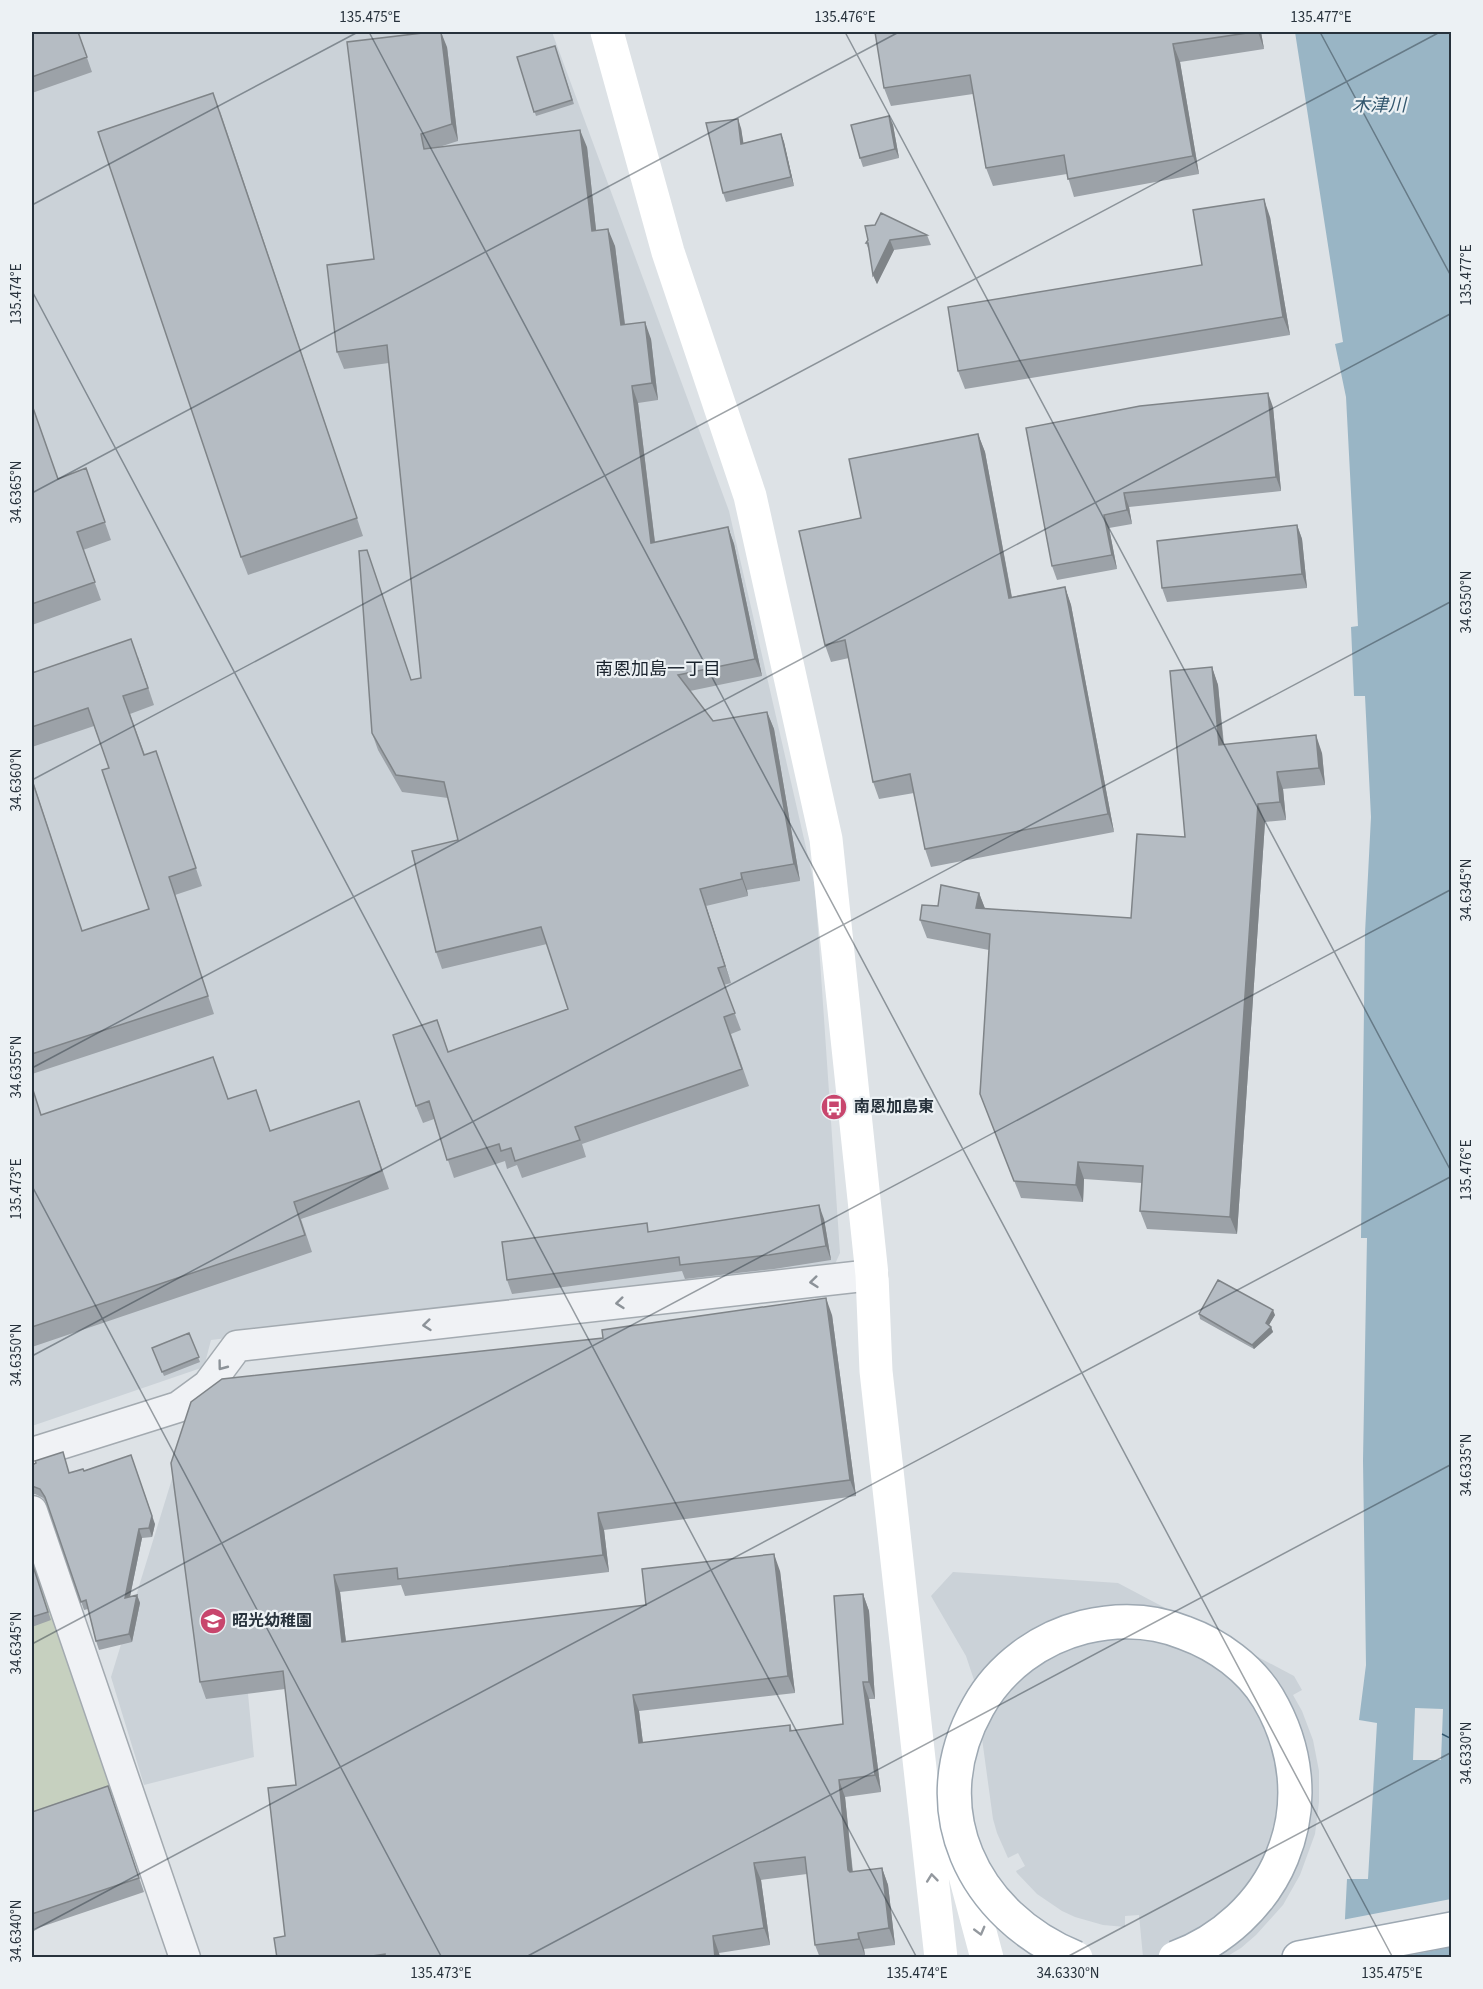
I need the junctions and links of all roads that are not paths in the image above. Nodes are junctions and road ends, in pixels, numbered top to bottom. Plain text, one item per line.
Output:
1 (607, 32) edge
2 (872, 1275) junction
3 (32, 1453) edge
4 (32, 1511) edge
5 (909, 1672) junction
6 (1452, 1929) edge
7 (185, 1958) edge
8 (941, 1958) edge
9 (987, 1958) edge
10 (1076, 1958) edge
11 (1081, 1958) edge
12 (1176, 1958) edge
13 (1299, 1958) edge

1 - 2 street
2 -> 3 street
2 - 5 street
4 - 7 street
8 -> 5 street
5 -> 9 street
6 - 13 street
10 - 12 street, bridge
11 - 12 street, bridge

